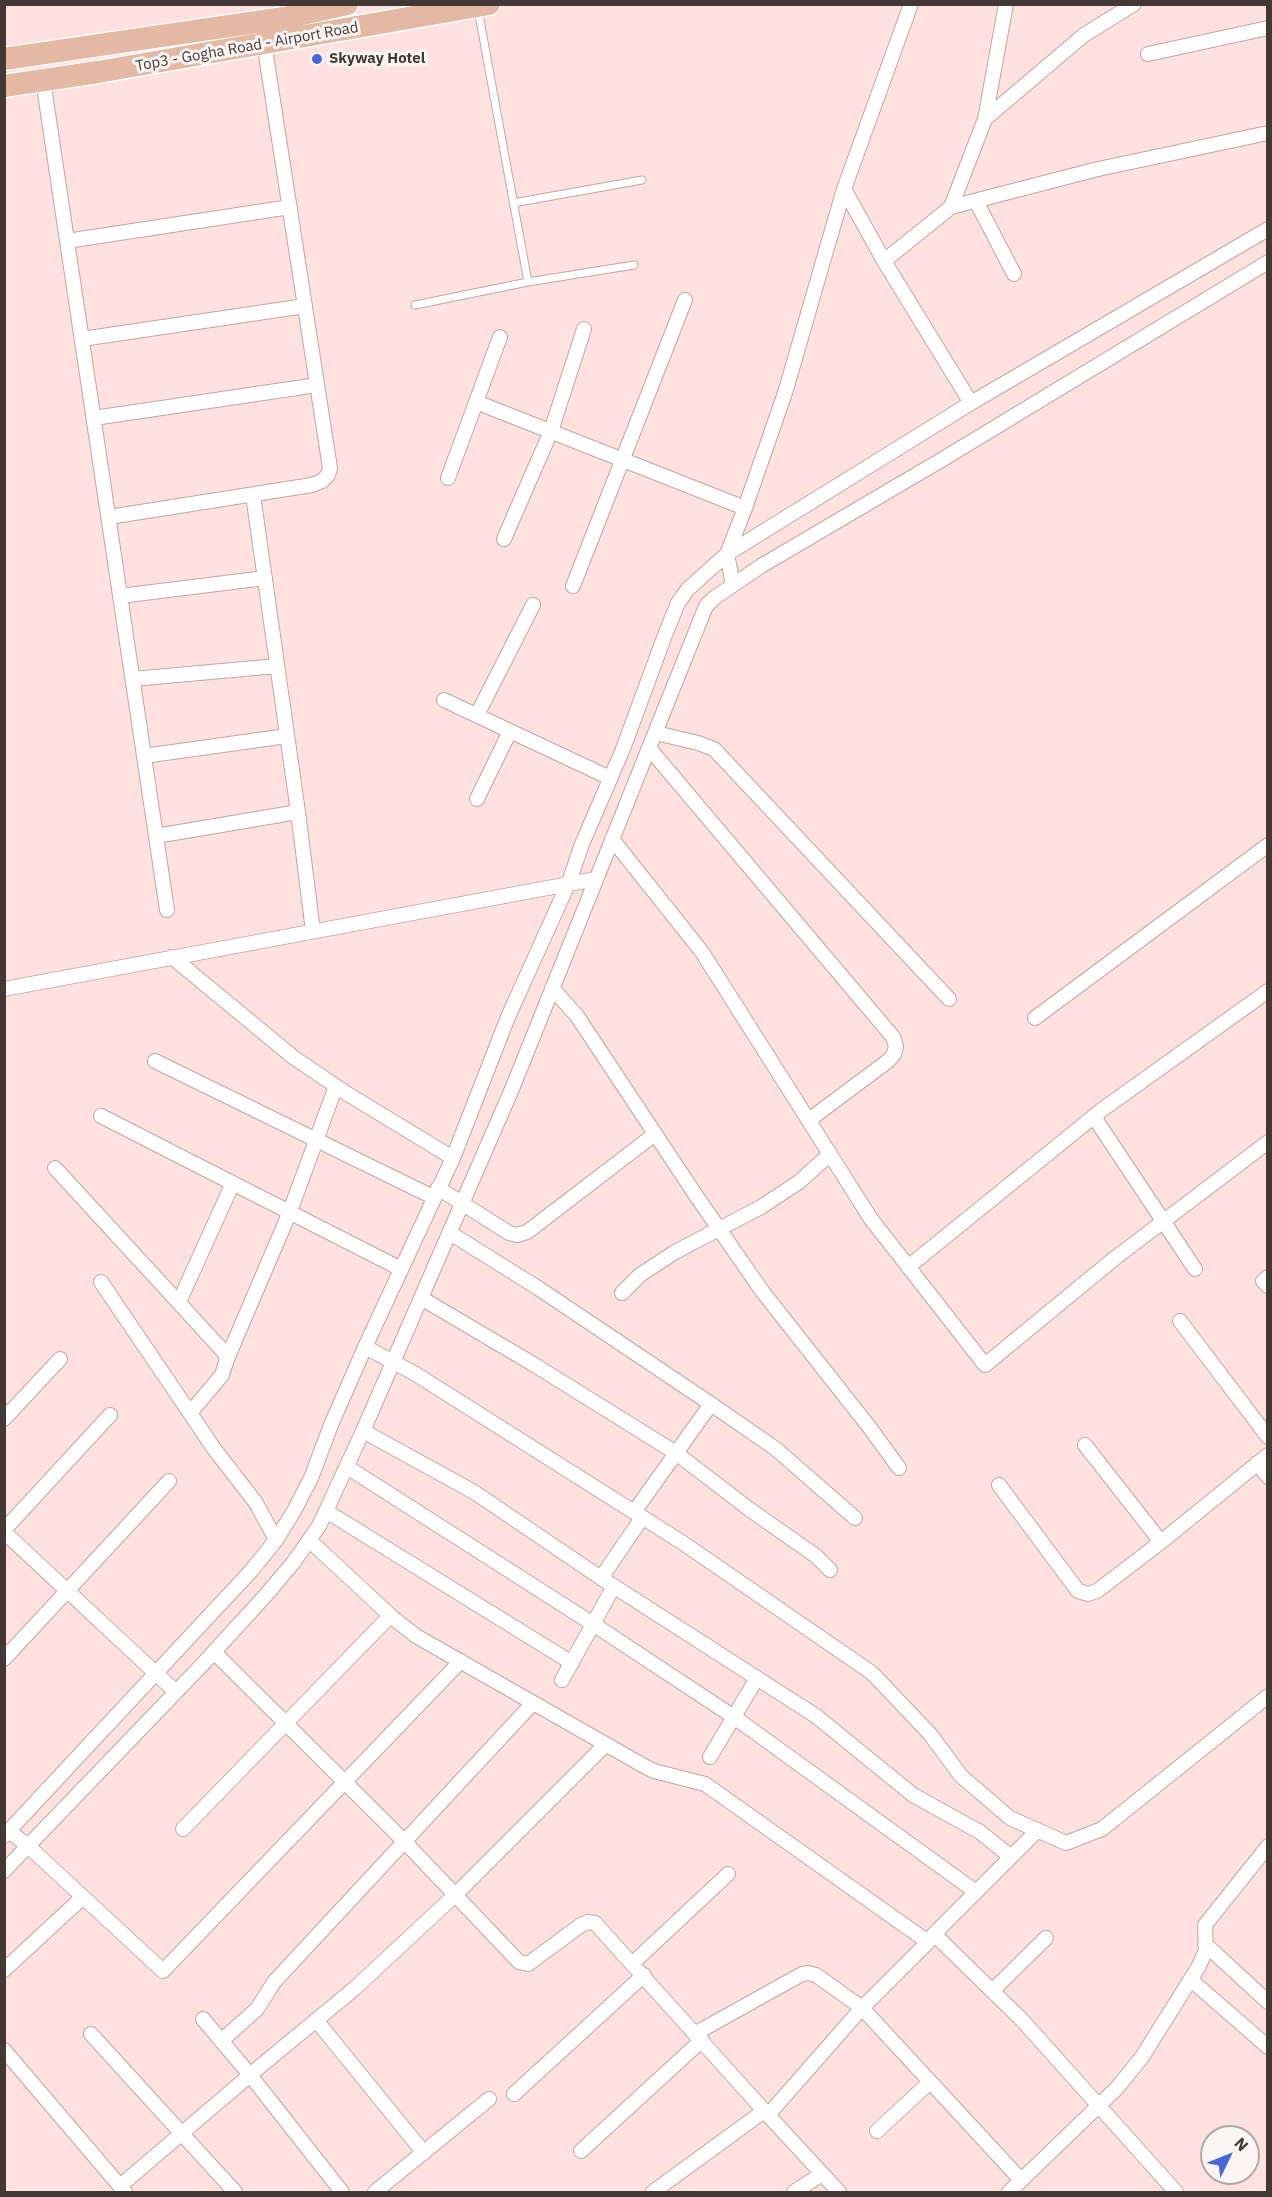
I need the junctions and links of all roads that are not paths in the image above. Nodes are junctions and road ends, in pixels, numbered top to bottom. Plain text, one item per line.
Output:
1 (347, 4) edge
2 (911, 4) edge
3 (1006, 4) edge
4 (1134, 4) edge
5 (483, 5) edge
6 (322, 7) edge
7 (282, 11) edge
8 (262, 21) junction
9 (1268, 27) edge
10 (264, 44) junction
11 (1148, 54) dead end
12 (4, 59) edge
13 (43, 80) junction
14 (4, 86) edge
15 (985, 119) junction
16 (1268, 133) edge
17 (642, 180) dead end
18 (844, 189) junction
19 (976, 201) junction
20 (513, 203) junction
21 (290, 207) junction
22 (951, 207) junction
23 (1268, 229) edge
24 (67, 241) junction
25 (884, 261) junction
26 (1268, 262) edge
27 (634, 265) dead end
28 (1014, 274) dead end
29 (528, 282) junction
30 (685, 300) dead end
31 (415, 305) dead end
32 (305, 306) junction
33 (584, 329) dead end
34 (500, 337) dead end
35 (82, 339) junction
36 (317, 385) junction
37 (476, 402) junction
38 (971, 403) junction
39 (94, 418) junction
40 (550, 431) junction
41 (623, 459) junction
42 (448, 478) dead end
43 (253, 495) junction
44 (745, 508) junction
45 (109, 518) junction
46 (504, 539) dead end
47 (727, 554) junction
48 (265, 578) junction
49 (733, 585) junction
50 (573, 586) dead end
51 (120, 596) junction
52 (533, 605) dead end
53 (278, 666) junction
54 (133, 679) junction
55 (444, 700) dead end
56 (477, 715) junction
57 (510, 730) junction
58 (656, 732) junction
59 (287, 736) junction
60 (649, 748) junction
61 (144, 756) junction
62 (610, 778) junction
63 (477, 799) dead end
64 (298, 812) junction
65 (156, 836) junction
66 (612, 839) junction
67 (1268, 845) edge
68 (596, 879) junction
69 (569, 882) junction
70 (167, 910) dead end
71 (313, 931) junction
72 (172, 957) junction
73 (552, 988) junction
74 (4, 989) edge
75 (1268, 991) edge
76 (949, 999) dead end
77 (1035, 1018) dead end
78 (155, 1061) dead end
79 (336, 1086) junction
80 (101, 1116) dead end
81 (1094, 1117) junction
82 (809, 1120) junction
83 (655, 1134) junction
84 (315, 1139) junction
85 (1268, 1142) edge
86 (830, 1154) junction
87 (453, 1158) junction
88 (55, 1168) dead end
89 (232, 1185) junction
90 (436, 1193) junction
91 (462, 1205) junction
92 (289, 1214) junction
93 (1163, 1221) junction
94 (720, 1230) junction
95 (450, 1233) junction
96 (908, 1267) junction
97 (401, 1269) junction
98 (1196, 1269) dead end
99 (1268, 1278) edge
100 (101, 1282) dead end
101 (1268, 1286) edge
102 (622, 1293) dead end
103 (421, 1298) junction
104 (179, 1302) junction
105 (1180, 1321) dead end
106 (364, 1347) junction
107 (60, 1359) dead end
108 (226, 1359) junction
109 (393, 1362) junction
110 (711, 1404) junction
111 (190, 1413) junction
112 (110, 1415) dead end
113 (4, 1419) edge
114 (363, 1431) junction
115 (1268, 1437) edge
116 (1085, 1445) dead end
117 (676, 1452) junction
118 (1262, 1459) edge
119 (347, 1467) junction
120 (899, 1468) dead end
121 (1268, 1477) edge
122 (169, 1481) dead end
123 (999, 1485) dead end
124 (326, 1511) junction
125 (638, 1515) junction
126 (855, 1518) dead end
127 (4, 1531) edge
128 (276, 1540) junction
129 (309, 1540) junction
130 (1161, 1542) junction
131 (830, 1570) dead end
132 (601, 1578) junction
133 (614, 1586) junction
134 (68, 1591) junction
135 (390, 1616) junction
136 (594, 1624) junction
137 (214, 1652) junction
138 (4, 1659) edge
139 (461, 1662) junction
140 (572, 1663) junction
141 (157, 1673) junction
142 (757, 1678) junction
143 (562, 1680) dead end
144 (176, 1692) junction
145 (1268, 1696) edge
146 (533, 1703) junction
147 (734, 1718) junction
148 (285, 1722) junction
149 (606, 1744) junction
150 (710, 1757) dead end
151 (346, 1783) junction
152 (183, 1829) dead end
153 (1038, 1830) junction
154 (7, 1834) edge
155 (404, 1840) junction
156 (28, 1846) junction
157 (1268, 1846) edge
158 (1011, 1857) junction
159 (4, 1871) edge
160 (728, 1874) dead end
161 (976, 1892) junction
162 (454, 1896) junction
163 (83, 1897) junction
164 (931, 1938) junction
165 (1046, 1938) dead end
166 (1205, 1944) junction
167 (633, 1963) junction
168 (4, 1970) edge
169 (644, 1975) junction
170 (1191, 1980) junction
171 (992, 1991) junction
172 (1268, 2002) edge
173 (862, 2008) junction
174 (203, 2019) dead end
175 (316, 2020) junction
176 (92, 2034) dead end
177 (699, 2037) junction
178 (221, 2041) junction
179 (1268, 2047) edge
180 (4, 2050) edge
181 (250, 2075) junction
182 (930, 2082) junction
183 (514, 2094) dead end
184 (489, 2099) dead end
185 (1098, 2105) junction
186 (766, 2113) junction
187 (877, 2131) dead end
188 (182, 2133) junction
189 (581, 2151) dead end
190 (424, 2152) junction
191 (822, 2174) junction
192 (1021, 2180) junction
193 (123, 2189) edge
194 (235, 2193) edge
195 (342, 2193) edge
196 (375, 2193) edge
197 (653, 2193) edge
198 (794, 2193) edge
199 (839, 2193) edge
200 (1009, 2193) edge
201 (1176, 2193) edge

1 - 6 main road
2 - 18 street
3 - 15 street
4 - 15 street
5 - 10 main road, Top3 - Gogha Road - Airport Road
5 - 20 lane
6 - 7 main road
7 - 8 main road
8 - 10 street
8 - 12 main road
9 - 11 street
10 - 13 main road, Top3 - Gogha Road - Airport Road
10 - 21 street
13 - 14 main road, Top3 - Gogha Road - Airport Road
13 - 24 street
15 - 22 street
16 - 19 street
17 - 20 lane
18 - 25 street
18 - 44 street
19 - 22 street
19 - 28 street
20 - 29 lane
21 - 24 street
21 - 32 street
22 - 25 street
23 - 38 street
24 - 35 street
25 - 38 street
26 - 49 street
27 - 29 lane
29 - 31 lane
30 - 41 street
32 - 35 street
32 - 36 street
33 - 40 street
34 - 37 street
35 - 39 street
36 - 39 street
36 - 43 street
37 - 40 street
37 - 42 street
38 - 47 street
39 - 45 street
40 - 41 street
40 - 46 street
41 - 44 street
41 - 50 street
43 - 45 street
43 - 48 street
44 - 47 street
45 - 51 street
47 - 49 street
47 - 62 street
48 - 51 street
48 - 53 street
49 - 58 street
51 - 54 street
52 - 56 street
53 - 54 street
53 - 59 street
54 - 61 street
55 - 56 street
56 - 57 street
57 - 62 street
57 - 63 street
58 - 60 street
58 - 76 street
59 - 61 street
59 - 64 street
60 - 66 street
60 - 82 street
61 - 65 street
62 - 69 street
64 - 65 street
64 - 71 street
65 - 70 street
66 - 68 street
66 - 82 street
67 - 77 street
68 - 69 street
68 - 73 street
69 - 71 street
69 - 87 street
71 - 72 street
72 - 74 street
72 - 79 street
73 - 83 street
73 - 91 street
75 - 81 street
78 - 84 street
79 - 84 street
79 - 87 street
80 - 89 street
81 - 93 street
81 - 96 street
82 - 86 street
83 - 91 street
83 - 94 street
84 - 90 street
84 - 92 street
85 - 93 street
86 - 94 street
86 - 96 street
87 - 90 street
88 - 104 street
89 - 92 street
89 - 104 street
90 - 91 street
90 - 97 street
91 - 95 street
92 - 97 street
92 - 108 street
93 - 96 street
93 - 98 street
94 - 102 street
94 - 120 street
95 - 103 street
95 - 110 street
97 - 106 street
99 - 101 street
100 - 111 street
103 - 109 street
103 - 117 street
104 - 108 street
105 - 115 street
106 - 109 street
106 - 128 street
107 - 113 street
108 - 111 street
109 - 114 street
109 - 125 street
110 - 117 street
110 - 126 street
111 - 128 street
112 - 127 street
114 - 119 street
114 - 132 street
116 - 130 street
117 - 125 street
117 - 131 street
118 - 121 street
118 - 130 street
119 - 124 street
119 - 136 street
122 - 134 street
123 - 130 street
124 - 129 street
124 - 140 street
125 - 132 street
125 - 153 street
127 - 134 street
128 - 141 street
129 - 135 street
129 - 137 street
132 - 133 street
133 - 136 street
133 - 142 street
134 - 138 street
134 - 141 street
135 - 139 street
135 - 148 street
136 - 140 street
136 - 147 street
137 - 144 street
137 - 148 street
139 - 146 street
139 - 151 street
140 - 143 street
141 - 144 street
141 - 154 street
142 - 147 street
142 - 158 street
144 - 156 street
145 - 153 street
146 - 149 street
146 - 155 street
147 - 150 street
147 - 161 street
148 - 151 street
148 - 152 street
149 - 162 street
149 - 164 street
151 - 155 street
151 - 163 street
153 - 158 street
154 - 156 street
155 - 162 street
155 - 178 street
156 - 159 street
156 - 163 street
157 - 166 street
158 - 161 street
160 - 167 street
161 - 164 street
162 - 167 street
162 - 175 street
163 - 168 street
164 - 171 street
164 - 173 street
165 - 171 street
166 - 170 street
166 - 172 street
167 - 169 street
169 - 177 street
169 - 183 street
170 - 179 street
170 - 185 street
171 - 185 street
173 - 177 street
173 - 182 street
173 - 186 street
174 - 178 street
175 - 181 street
175 - 190 street
176 - 188 street
177 - 186 street
177 - 189 street
178 - 181 street
180 - 193 street
181 - 188 street
181 - 195 street
182 - 187 street
182 - 192 street
184 - 190 street
185 - 192 street
185 - 201 street
186 - 191 street
186 - 197 street
188 - 193 street
188 - 194 street
190 - 196 street
191 - 198 street
191 - 199 street
192 - 200 street

